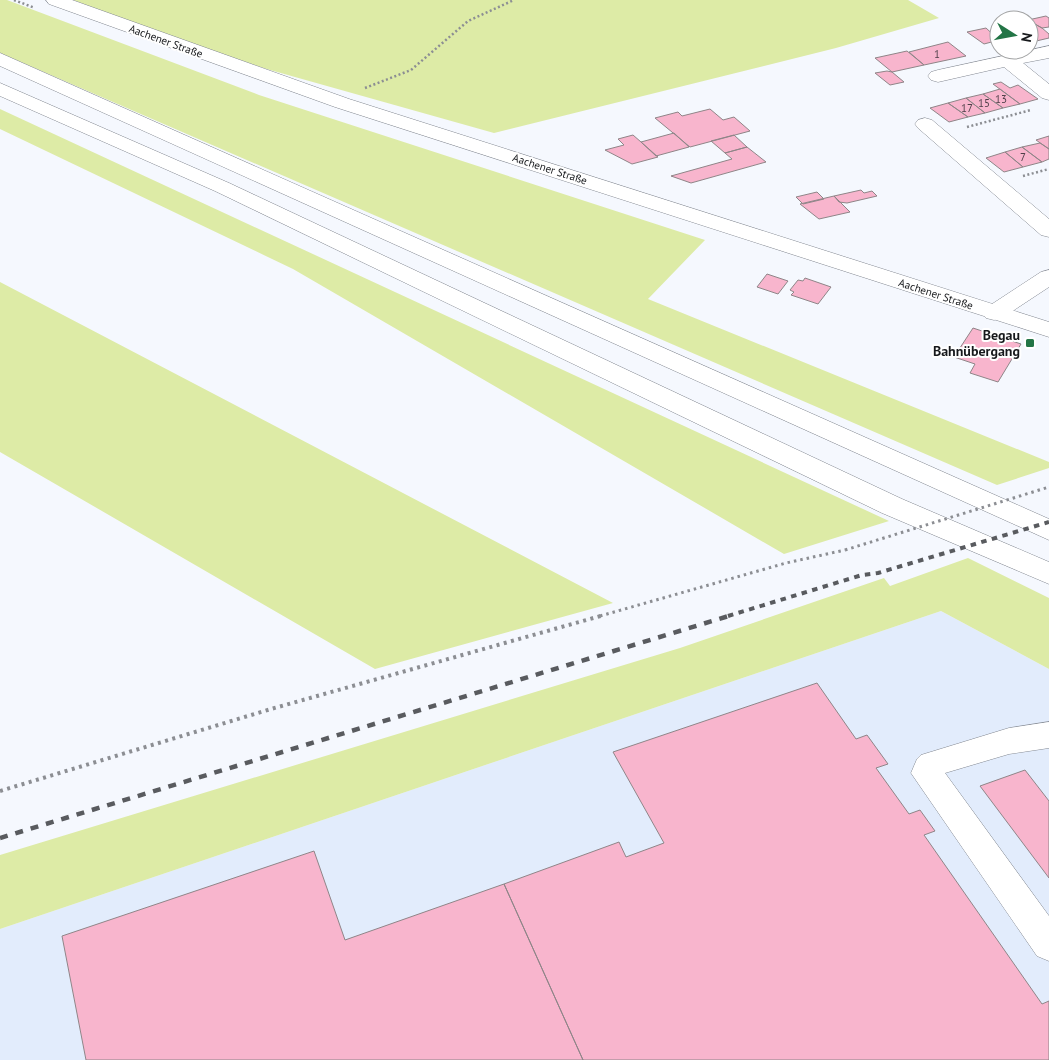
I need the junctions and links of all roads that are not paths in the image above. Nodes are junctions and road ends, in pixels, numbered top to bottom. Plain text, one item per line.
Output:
1 (55, 0) edge
2 (1049, 52) edge
3 (0, 59) edge
4 (1008, 61) junction
5 (938, 76) dead end
6 (0, 89) edge
7 (1044, 101) edge
8 (925, 124) dead end
9 (1049, 230) edge
10 (1049, 277) edge
11 (994, 313) junction
12 (1049, 330) edge
13 (1049, 530) edge
14 (1049, 574) edge
15 (1049, 735) edge
16 (1049, 945) edge

1 - 11 main road, Aachener Straße
2 - 4 main road
3 - 13 main road
4 - 5 main road
4 - 7 main road
6 - 14 main road
8 - 9 main road
10 - 11 main road
11 - 12 main road, Aachener Straße
15 - 16 main road

